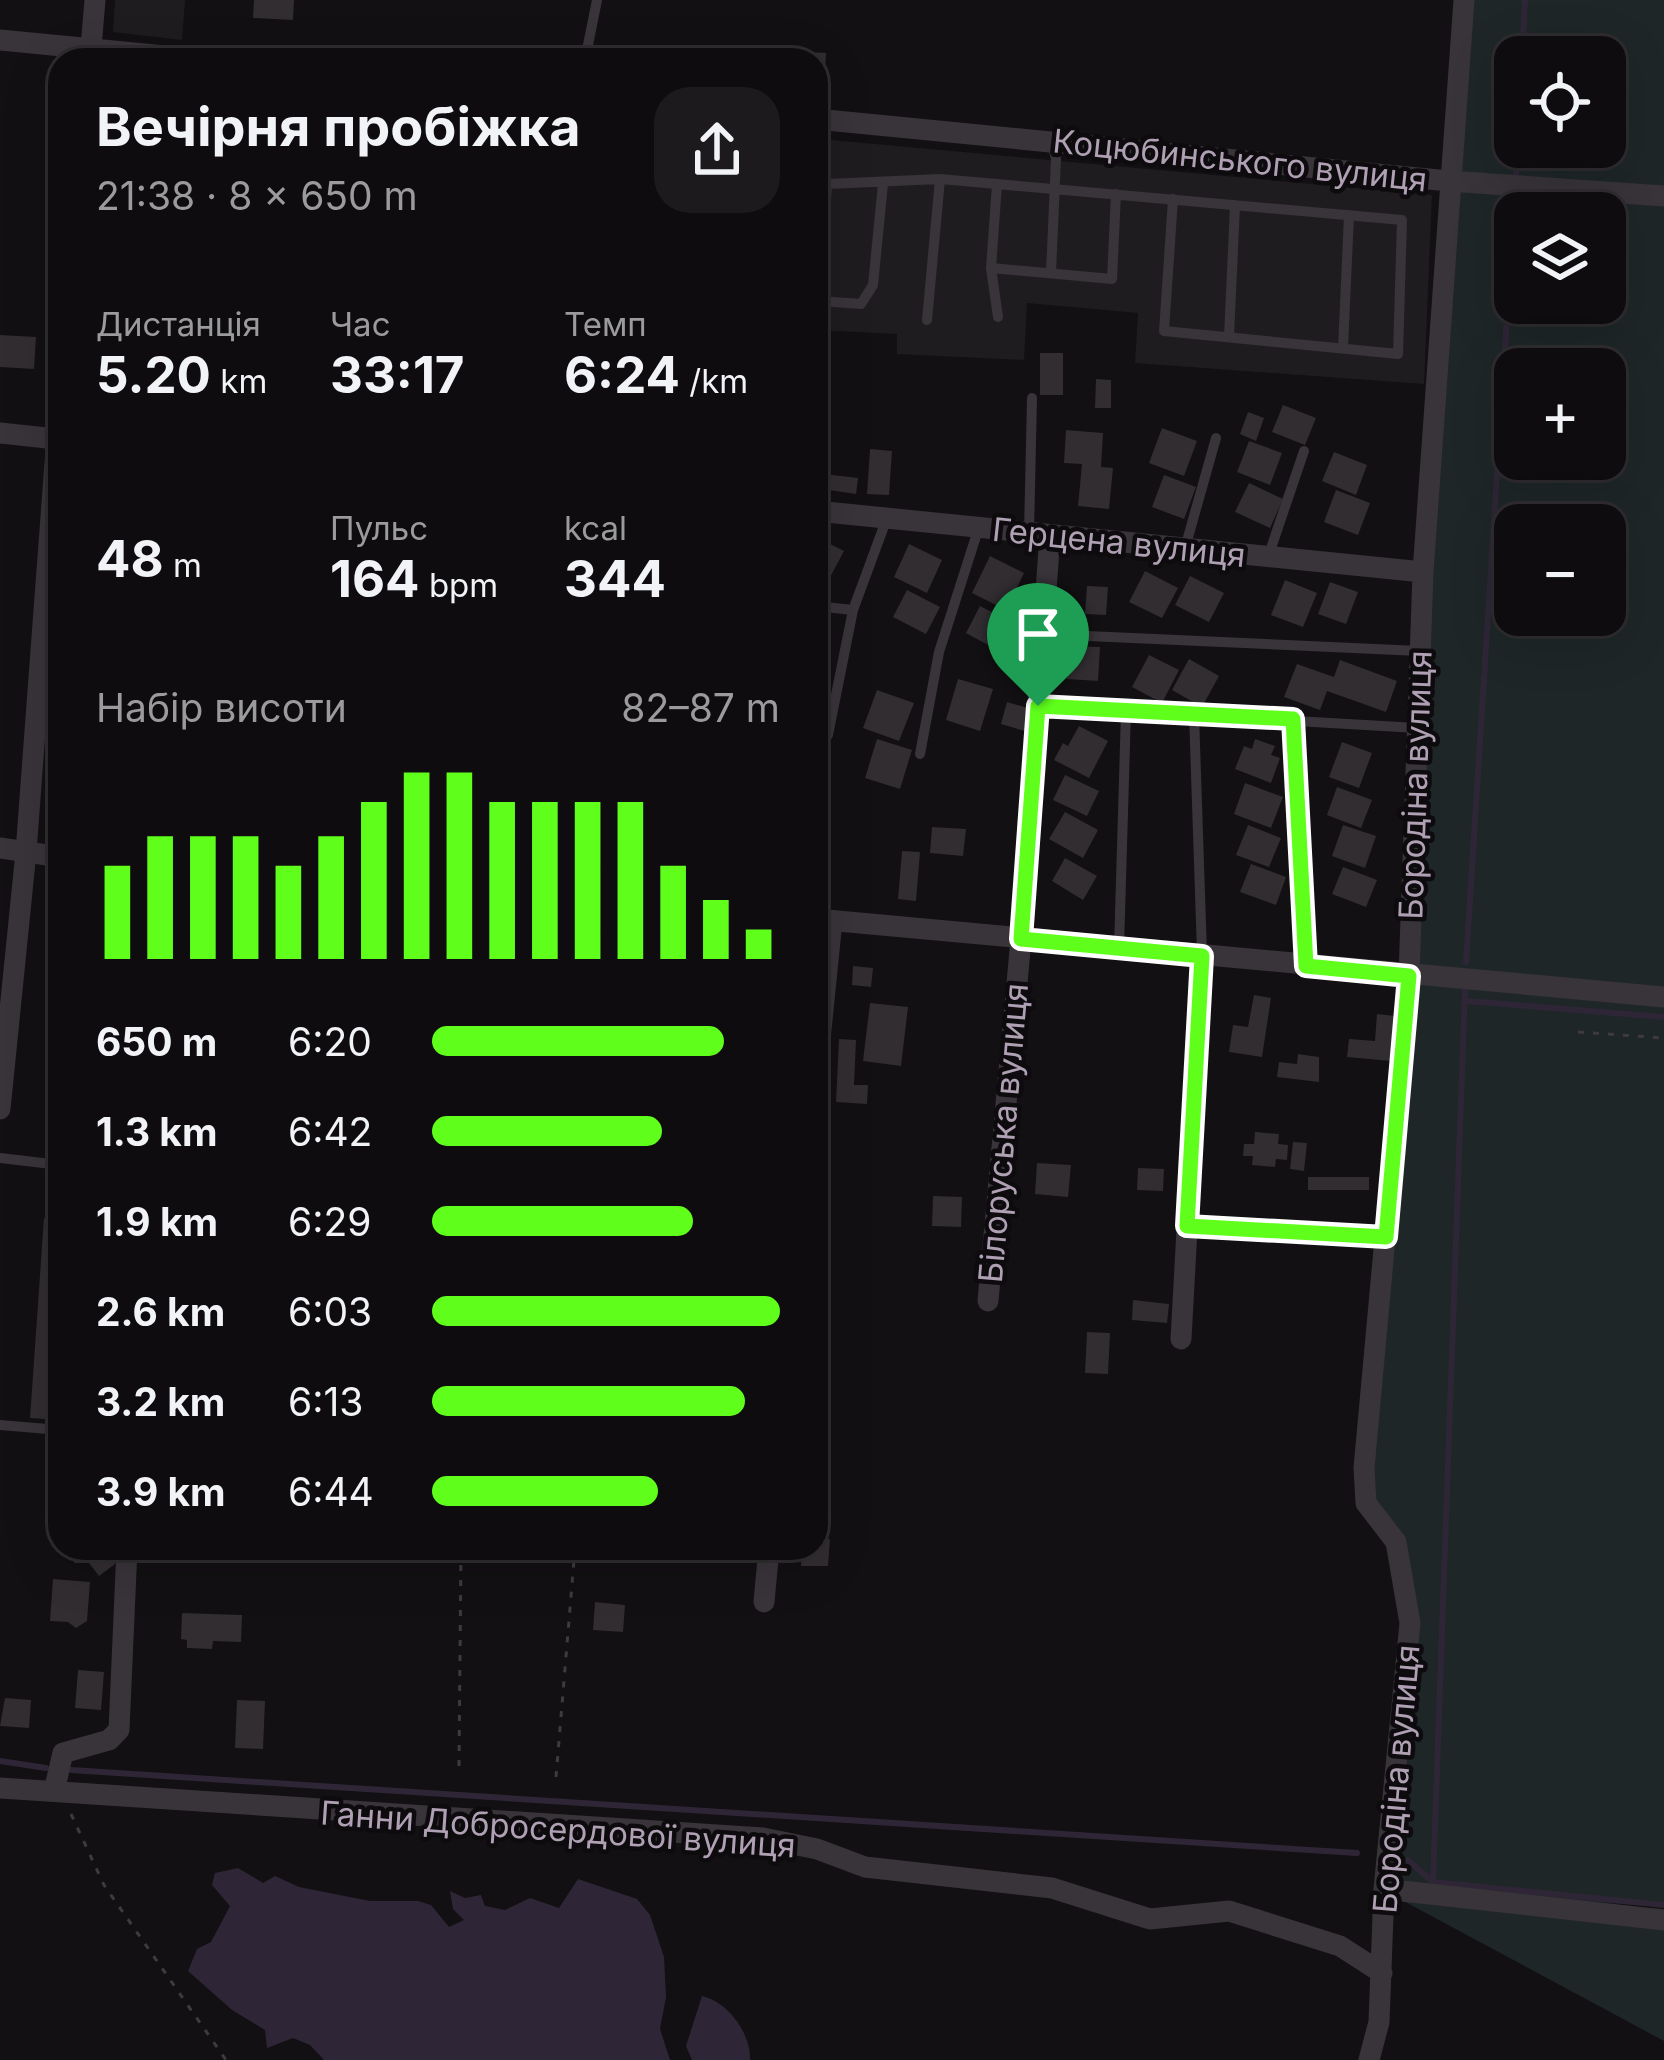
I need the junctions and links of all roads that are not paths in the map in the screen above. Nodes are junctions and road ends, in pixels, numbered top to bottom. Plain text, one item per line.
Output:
1 (95, 0) edge
2 (598, 0) edge
3 (1464, 0) edge
4 (0, 40) edge
5 (52, 48) edge
6 (91, 48) edge
7 (588, 48) edge
8 (828, 120) edge
9 (1052, 142) junction
10 (940, 179) junction
11 (1449, 181) junction
12 (828, 184) edge
13 (883, 184) junction
14 (997, 184) junction
15 (1055, 189) junction
16 (1116, 194) junction
17 (1664, 196) edge
18 (1173, 200) junction
19 (1235, 205) junction
20 (1349, 215) junction
21 (991, 268) junction
22 (1051, 273) junction
23 (828, 302) edge
24 (998, 317) dead end
25 (926, 320) dead end
26 (1229, 337) junction
27 (1343, 348) junction
28 (1033, 398) dead end
29 (0, 433) edge
30 (48, 438) edge
31 (1216, 438) dead end
32 (1304, 451) dead end
33 (828, 512) edge
34 (887, 518) junction
35 (979, 527) junction
36 (1040, 534) junction
37 (1185, 548) junction
38 (48, 549) edge
39 (1268, 557) junction
40 (1423, 572) junction
41 (828, 607) edge
42 (853, 610) junction
43 (1043, 634) junction
44 (1419, 651) junction
45 (1038, 706) junction
46 (1126, 711) junction
47 (1194, 714) junction
48 (1293, 719) junction
49 (1417, 728) junction
50 (828, 735) dead end
51 (920, 754) dead end
52 (0, 848) edge
53 (26, 852) junction
54 (48, 855) edge
55 (828, 920) edge
56 (1021, 939) junction
57 (1119, 948) junction
58 (1202, 956) junction
59 (1306, 966) junction
60 (1409, 976) junction
61 (1664, 997) edge
62 (0, 1109) edge
63 (0, 1158) edge
64 (48, 1164) edge
65 (988, 1301) dead end
66 (1181, 1340) dead end
67 (0, 1425) edge
68 (48, 1429) edge
69 (126, 1560) edge
70 (769, 1560) edge
71 (764, 1602) dead end
72 (0, 1788) edge
73 (54, 1791) junction
74 (1384, 1889) junction
75 (1664, 1921) edge
76 (1382, 1973) junction
77 (1369, 2060) edge

1 - 6 street
2 - 7 lane
3 - 11 street, Бородіна вулиця
4 - 5 street
8 - 9 street, Коцюбинського вулиця
9 - 11 street, Коцюбинського вулиця
9 - 15 lane
10 - 13 lane
10 - 14 lane
10 - 25 lane
11 - 17 street, Коцюбинського вулиця
11 - 40 street, Бородіна вулиця
12 - 13 lane
13 - 23 lane
14 - 15 lane
14 - 21 lane
15 - 16 lane
15 - 22 lane
16 - 18 lane
16 - 22 lane
18 - 19 lane
18 - 26 lane
19 - 20 lane
19 - 26 lane
20 - 27 lane
20 - 27 lane
21 - 22 lane
21 - 24 lane
26 - 27 lane
28 - 36 lane
29 - 30 street
31 - 37 lane
32 - 39 lane
33 - 34 street, Герцена вулиця
34 - 35 street, Герцена вулиця
34 - 42 lane
35 - 36 street, Герцена вулиця
35 - 51 lane
36 - 37 street, Герцена вулиця
36 - 43 street, Білоруська вулиця
37 - 39 street, Герцена вулиця
38 - 53 street
39 - 40 street, Герцена вулиця
40 - 44 street, Бородіна вулиця
41 - 42 lane
42 - 50 lane
43 - 44 lane
43 - 45 street, Білоруська вулиця
44 - 49 street, Бородіна вулиця
45 - 46 lane
45 - 56 street, Білоруська вулиця
46 - 47 lane
46 - 57 lane
47 - 48 lane
47 - 58 lane
48 - 49 lane
48 - 59 lane
49 - 60 street, Бородіна вулиця
52 - 53 street
53 - 54 street
53 - 62 street
55 - 56 street
56 - 57 street
56 - 65 street, Білоруська вулиця
57 - 58 street
58 - 59 street
58 - 66 street
59 - 60 street
60 - 61 street
60 - 74 street, Бородіна вулиця
63 - 64 lane
67 - 68 lane
69 - 73 street
70 - 71 street
72 - 73 street, Ганни Добросердової вулиця
73 - 76 street, Ганни Добросердової вулиця
74 - 75 street
74 - 76 street, Бородіна вулиця
76 - 77 street, Бородіна вулиця

